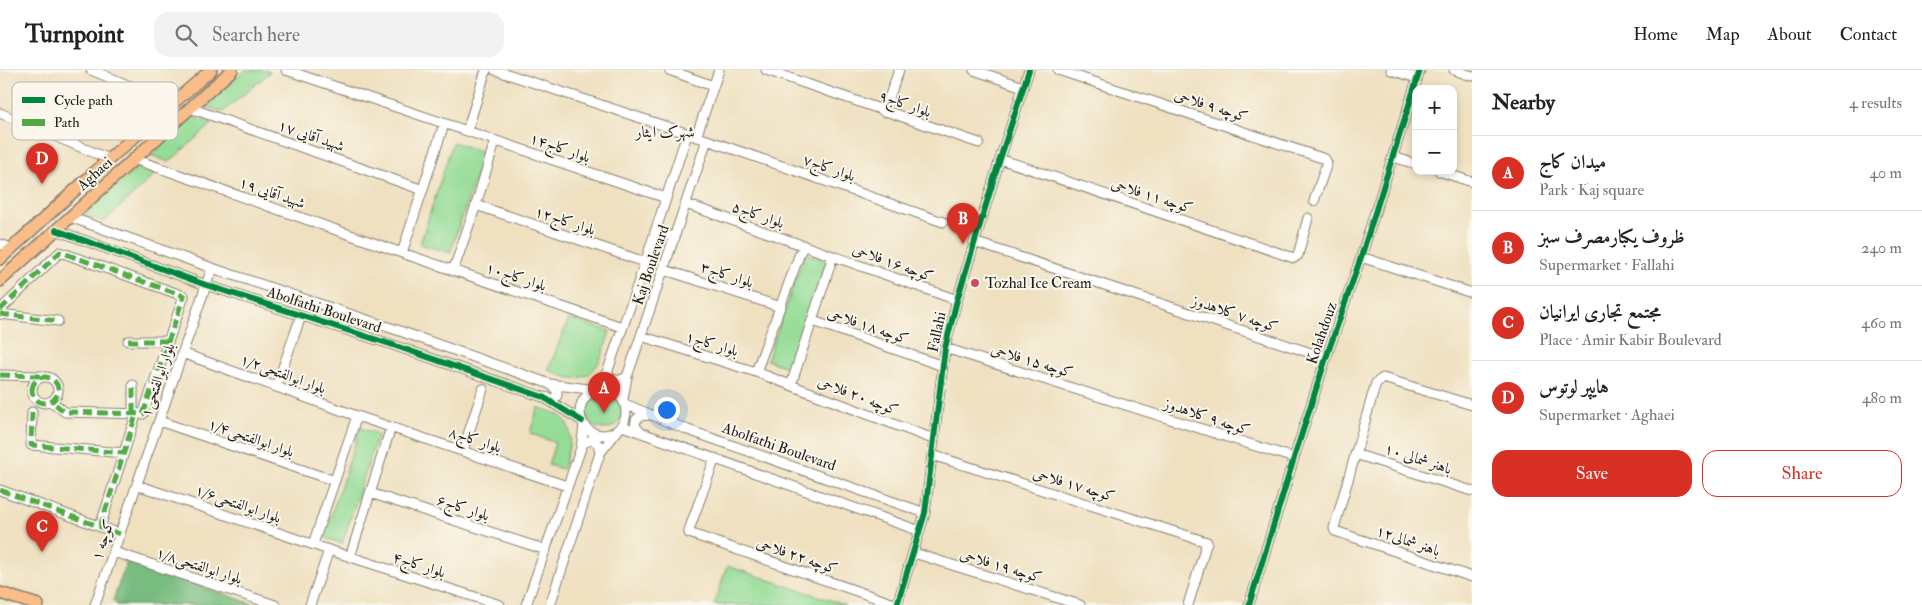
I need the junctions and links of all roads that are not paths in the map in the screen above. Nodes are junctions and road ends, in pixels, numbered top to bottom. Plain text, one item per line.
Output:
1 (91, 70) edge
2 (211, 70) edge
3 (232, 70) edge
4 (286, 70) edge
5 (486, 70) edge
6 (495, 70) edge
7 (669, 70) edge
8 (719, 70) edge
9 (766, 70) edge
10 (899, 70) edge
11 (974, 70) edge
12 (1029, 70) edge
13 (1058, 70) edge
14 (1391, 70) edge
15 (1454, 70) edge
16 (1419, 74) edge
17 (1472, 76) edge
18 (120, 82) edge
19 (713, 86) junction
20 (1023, 87) junction
21 (178, 98) edge
22 (190, 108) junction
23 (884, 112) junction
24 (0, 113) edge
25 (12, 118) edge
26 (178, 119) edge
27 (444, 124) junction
28 (467, 131) junction
29 (692, 136) junction
30 (64, 140) edge
31 (130, 140) edge
32 (156, 140) edge
33 (707, 140) junction
34 (495, 141) junction
35 (979, 143) dead end
36 (1392, 156) junction
37 (109, 159) junction
38 (1000, 159) junction
39 (134, 160) junction
40 (1412, 163) edge
41 (1451, 175) edge
42 (1472, 182) edge
43 (423, 190) junction
44 (666, 198) junction
45 (1314, 201) dead end
46 (686, 204) junction
47 (476, 205) junction
48 (70, 217) junction
49 (1308, 218) dead end
50 (943, 222) dead end
51 (56, 230) junction
52 (655, 231) junction
53 (675, 238) junction
54 (974, 242) junction
55 (0, 244) edge
56 (803, 245) junction
57 (11, 248) junction
58 (821, 251) joint
59 (402, 253) junction
60 (833, 256) junction
61 (1361, 257) junction
62 (0, 259) edge
63 (646, 262) junction
64 (212, 268) junction
65 (665, 270) junction
66 (453, 271) junction
67 (0, 281) edge
68 (206, 285) junction
69 (1472, 293) edge
70 (957, 300) junction
71 (781, 307) junction
72 (0, 310) edge
73 (0, 314) edge
74 (301, 316) junction
75 (813, 321) junction
76 (58, 322) dead end
77 (622, 327) junction
78 (397, 330) junction
79 (641, 336) junction
80 (128, 341) dead end
81 (168, 341) junction
82 (390, 344) junction
83 (945, 348) junction
84 (182, 352) junction
85 (1326, 358) junction
86 (943, 366) junction
87 (608, 370) junction
88 (756, 372) junction
89 (0, 375) edge
90 (44, 376) junction
91 (627, 377) junction
92 (774, 379) joint
93 (550, 384) junction
94 (133, 385) dead end
95 (792, 385) junction
96 (276, 386) junction
97 (483, 388) dead end
98 (597, 389) junction
99 (542, 397) junction
100 (52, 401) junction
101 (1112, 401) joint
102 (624, 402) junction
103 (1472, 405) edge
104 (32, 412) dead end
105 (649, 415) junction
106 (134, 416) junction
107 (357, 416) junction
108 (159, 421) junction
109 (374, 421) joint
110 (583, 423) junction
111 (391, 427) junction
112 (620, 427) junction
113 (641, 433) junction
114 (933, 439) junction
115 (581, 448) junction
116 (463, 450) junction
117 (124, 453) junction
118 (600, 453) junction
119 (1355, 454) junction
120 (932, 455) junction
121 (715, 458) junction
122 (1294, 458) junction
123 (779, 462) junction
124 (774, 478) junction
125 (335, 481) junction
126 (137, 485) junction
127 (567, 486) junction
128 (0, 490) edge
129 (1472, 491) edge
130 (370, 492) junction
131 (925, 513) junction
132 (100, 527) junction
133 (920, 531) junction
134 (120, 534) junction
135 (313, 544) junction
136 (329, 550) junction
137 (546, 550) junction
138 (114, 552) junction
139 (914, 553) junction
140 (350, 557) junction
141 (1472, 577) edge
142 (0, 593) edge
143 (38, 605) edge
144 (95, 605) edge
145 (275, 605) edge
146 (310, 605) edge
147 (500, 605) edge
148 (526, 605) edge
149 (550, 605) edge
150 (897, 605) edge
151 (1080, 605) edge
152 (1188, 605) edge
153 (1249, 605) edge

1 - 18 street
2 - 21 main road, Aghaei
3 - 22 main road, Aghaei
4 - 27 street, بلوار کاج۱۴
5 - 28 street
6 - 29 street, بلوار کاج۷
7 - 19 street
8 - 19 street, Kaj Boulevard
9 - 23 street, بلوار کاج۹
10 - 23 street
11 - 20 street
12 - 20 street, Fallahi
13 - 45 street, کوچه ۹ فلاحی
14 - 16 street
15 - 17 street
16 - 36 street, Kolahdouz
19 - 29 street, Kaj Boulevard
20 - 38 street, Fallahi
22 - 26 main road, Aghaei
22 - 43 street, شهید آقایی ۱۷
23 - 35 street, بلوار کاج۹
24 - 25 street
27 - 28 street, بلوار کاج۱۴
27 - 43 street
28 - 34 street, بلوار کاج۱۴
29 - 33 street, بلوار کاج۷
29 - 44 street, Kaj Boulevard
30 - 37 street
31 - 37 main road, Aghaei
32 - 39 main road, Aghaei
33 - 46 street, Kaj Boulevard
33 - 50 street, بلوار کاج۷
34 - 44 street, بلوار کاج۱۴
34 - 47 street
36 - 40 street
36 - 61 street, Kolahdouz
37 - 57 main road, Aghaei
38 - 49 street, کوچه ۱۱ فلاحی
38 - 54 street, Fallahi
39 - 48 main road, Aghaei
39 - 59 street, شهید آقایی ۱۹
41 - 42 street
43 - 59 street
44 - 52 street, Kaj Boulevard
46 - 53 street, Kaj Boulevard
46 - 56 street, بلوار کاج۵
47 - 63 street, بلوار کاج۱۲
47 - 66 street
48 - 51 main road, Aghaei
48 - 64 street, Abolfathi Boulevard
51 - 67 main road, Aghaei
51 - 68 street, Abolfathi Boulevard
52 - 53 street
52 - 63 street, Kaj Boulevard
53 - 65 street, Kaj Boulevard
54 - 70 street, Fallahi
54 - 85 street, کوچه ۷ کلاهدوز
55 - 57 street
56 - 58 street, بلوار کاج۵
56 - 71 street
57 - 62 main road, Aghaei
58 - 60 street, کوچه ۱۶ فلاحی
59 - 66 street, بلوار کاج۱۰
60 - 70 street, کوچه ۱۶ فلاحی
60 - 75 street
61 - 69 street
61 - 85 street, Kolahdouz
63 - 77 street, Kaj Boulevard
64 - 68 street, بلوار ابوالفتحی۱
64 - 78 street, Abolfathi Boulevard
65 - 71 street, بلوار کاج۳
65 - 79 street, Kaj Boulevard
66 - 77 street, بلوار کاج۱۰
68 - 74 street, Abolfathi Boulevard
68 - 84 street, بلوار ابوالفتحی۱
70 - 83 street, Fallahi
71 - 88 street
72 - 81 street
73 - 76 street
74 - 82 street, Abolfathi Boulevard
74 - 96 street
75 - 86 street, کوچه ۱۸ فلاحی
75 - 95 street
77 - 87 street, Kaj Boulevard
78 - 82 street
78 - 93 street, Abolfathi Boulevard
79 - 88 street, بلوار کاج۱
79 - 91 street, Kaj Boulevard
80 - 81 street
81 - 106 street
82 - 99 street, Abolfathi Boulevard
83 - 86 street, Fallahi
83 - 101 street, کوچه ۱۵ فلاحی
84 - 96 street, بلوار ابوالفتحی۱/۲
84 - 108 street, بلوار ابوالفتحی۱
85 - 122 street, Kolahdouz
86 - 114 street, Fallahi
87 - 91 street
87 - 98 street, Kaj Boulevard
88 - 92 street, بلوار کاج۱
89 - 90 street
90 - 100 street
90 - 100 street
91 - 102 street, Kaj Boulevard
92 - 95 street, کوچه ۲۰ فلاحی
93 - 98 street, Abolfathi Boulevard
93 - 99 street
94 - 106 street
95 - 114 street, کوچه ۲۰ فلاحی
96 - 107 street, بلوار ابوالفتحی۱/۲
97 - 116 street
98 - 102 street
98 - 110 street
99 - 110 street, Abolfathi Boulevard
100 - 106 street
101 - 122 street, کوچه ۹ کلاهدوز
102 - 105 street, Abolfathi Boulevard
102 - 112 street
103 - 119 street
104 - 117 street
105 - 113 street
105 - 123 street, Abolfathi Boulevard
106 - 117 street
107 - 109 street, بلوار ابوالفتحی۱/۲
107 - 125 street
108 - 125 street, بلوار ابوالفتحی۱/۴
108 - 126 street, بلوار ابوالفتحی۱
109 - 111 street, بلوار کاج۸
110 - 112 street
110 - 115 street
111 - 116 street, بلوار کاج۸
111 - 130 street
112 - 113 street, Abolfathi Boulevard
112 - 118 street
113 - 121 street, Abolfathi Boulevard
114 - 120 street, Fallahi
115 - 118 street
115 - 127 street
116 - 127 street, بلوار کاج۸
117 - 132 street
118 - 149 street
119 - 129 street, ۱۰ باهنر شمالی
119 - 141 street, باهنر شمالی۱۲
120 - 131 street, Fallahi
120 - 152 street, کوچه ۱۷ فلاحی
121 - 124 street, Abolfathi Boulevard
121 - 150 street, کوچه ۲۲ فلاحی
122 - 153 street, Kolahdouz
123 - 124 street
123 - 131 street, Abolfathi Boulevard
124 - 133 street, Abolfathi Boulevard
125 - 135 street
126 - 134 street, کوچه ۱
126 - 135 street, بلوار ابوالفتحی۱/۶
127 - 137 street
128 - 132 street
130 - 137 street, بلوار کاج۶
130 - 140 street
131 - 133 street, Fallahi
132 - 134 street
133 - 139 street, Fallahi
134 - 138 street, کوچه ۱
135 - 136 street, بلوار ابوالفتحی۱/۶
136 - 140 street, بلوار کاج۴
136 - 146 street
137 - 148 street
138 - 144 street, کوچه ۱
138 - 145 street, بلوار ابوالفتحی۱/۸
139 - 150 street, Fallahi
139 - 151 street, کوچه ۱۹ فلاحی
140 - 147 street, بلوار کاج۴
142 - 143 main road

